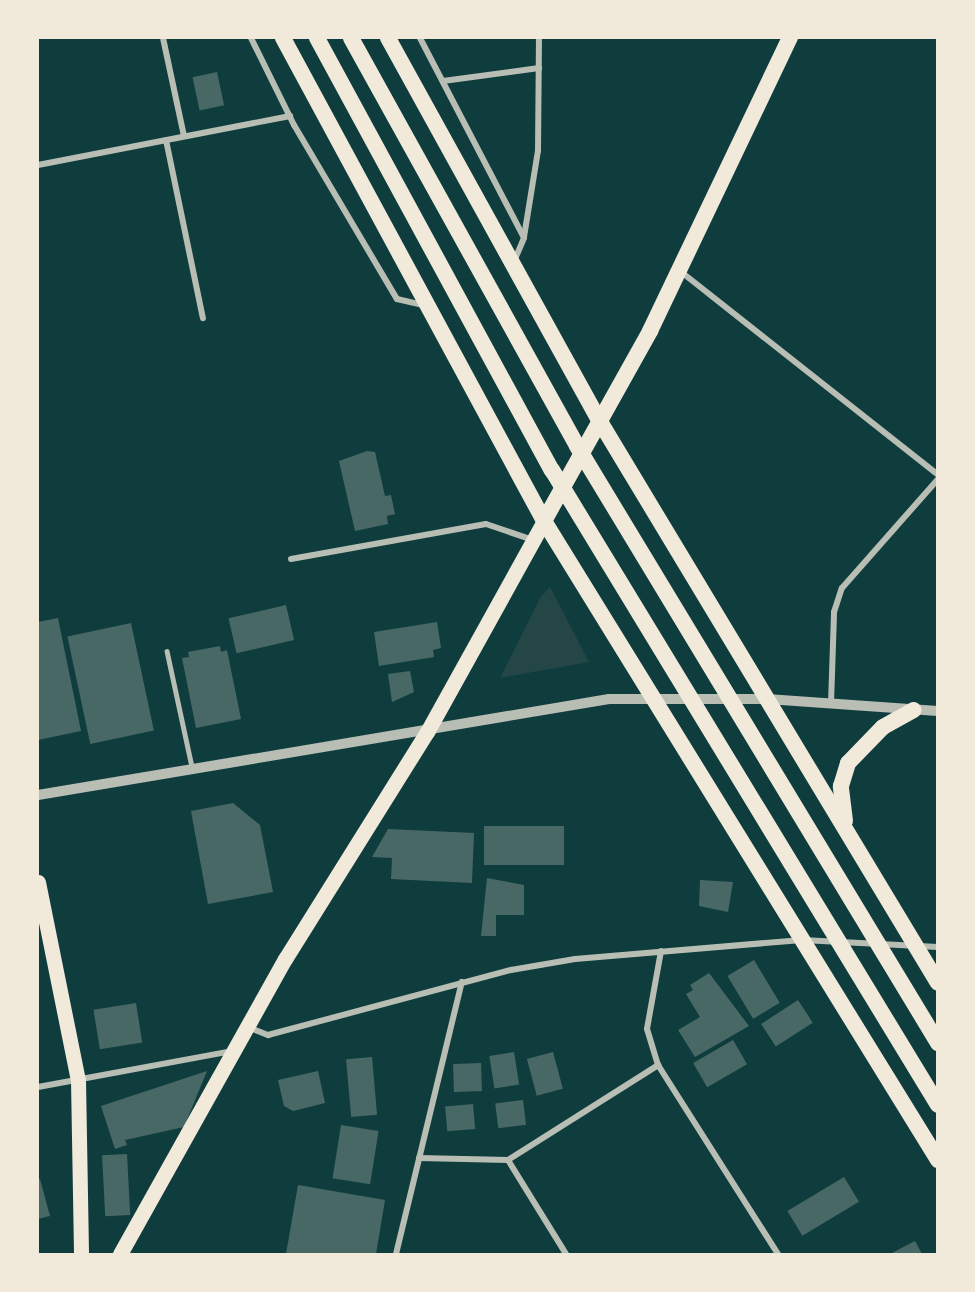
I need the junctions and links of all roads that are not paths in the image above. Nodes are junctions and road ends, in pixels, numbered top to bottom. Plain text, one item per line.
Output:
1 (163, 38) edge
2 (251, 38) edge
3 (283, 38) edge
4 (317, 38) edge
5 (351, 38) edge
6 (388, 38) edge
7 (420, 38) edge
8 (539, 38) edge
9 (790, 38) edge
10 (539, 68) junction
11 (443, 81) junction
12 (290, 116) junction
13 (184, 136) junction
14 (166, 140) junction
15 (38, 165) edge
16 (524, 238) junction
17 (513, 265) junction
18 (680, 271) junction
19 (428, 306) junction
20 (203, 318) dead end
21 (602, 425) junction
22 (938, 477) edge
23 (544, 520) junction
24 (533, 540) junction
25 (291, 559) dead end
26 (167, 651) dead end
27 (658, 699) junction
28 (768, 699) junction
29 (831, 704) junction
30 (914, 710) junction
31 (938, 711) edge
32 (427, 732) junction
33 (193, 770) junction
34 (38, 795) edge
35 (848, 835) junction
36 (38, 882) edge
37 (802, 940) junction
38 (914, 945) junction
39 (938, 947) edge
40 (661, 951) junction
41 (462, 982) junction
42 (938, 983) edge
43 (248, 1026) junction
44 (938, 1043) edge
45 (234, 1050) junction
46 (658, 1065) junction
47 (78, 1080) junction
48 (38, 1087) edge
49 (938, 1105) edge
50 (419, 1158) junction
51 (508, 1160) junction
52 (938, 1160) edge
53 (81, 1254) edge
54 (120, 1254) edge
55 (396, 1254) edge
56 (566, 1254) edge
57 (778, 1254) edge

1 - 13 street
2 - 12 street
3 - 19 highway
4 - 49 highway
5 - 44 highway
6 - 17 highway
7 - 11 street
8 - 10 street
9 - 18 highway
10 - 11 street
10 - 16 street
11 - 16 street
12 - 13 street
12 - 19 street
13 - 14 street
14 - 15 street
14 - 20 street
16 - 17 street
17 - 21 highway
18 - 21 highway
18 - 22 street
19 - 23 highway
21 - 23 highway
21 - 28 highway
22 - 29 street
23 - 24 main road
23 - 27 highway
24 - 25 street
24 - 32 main road
26 - 33 lane
27 - 28 street
27 - 32 street
27 - 37 highway
28 - 29 street
28 - 35 highway
29 - 30 street
30 - 31 street
30 - 35 highway
32 - 33 street
32 - 43 main road
33 - 34 street
35 - 38 highway
36 - 47 main road
37 - 38 street
37 - 40 street
37 - 52 highway
38 - 39 street
38 - 42 highway
40 - 41 street
40 - 46 street
41 - 43 street
41 - 50 street
43 - 45 main road
45 - 47 street
45 - 54 main road
46 - 51 street
46 - 57 street
47 - 48 street
47 - 53 main road
50 - 51 street
50 - 55 street
51 - 56 street

